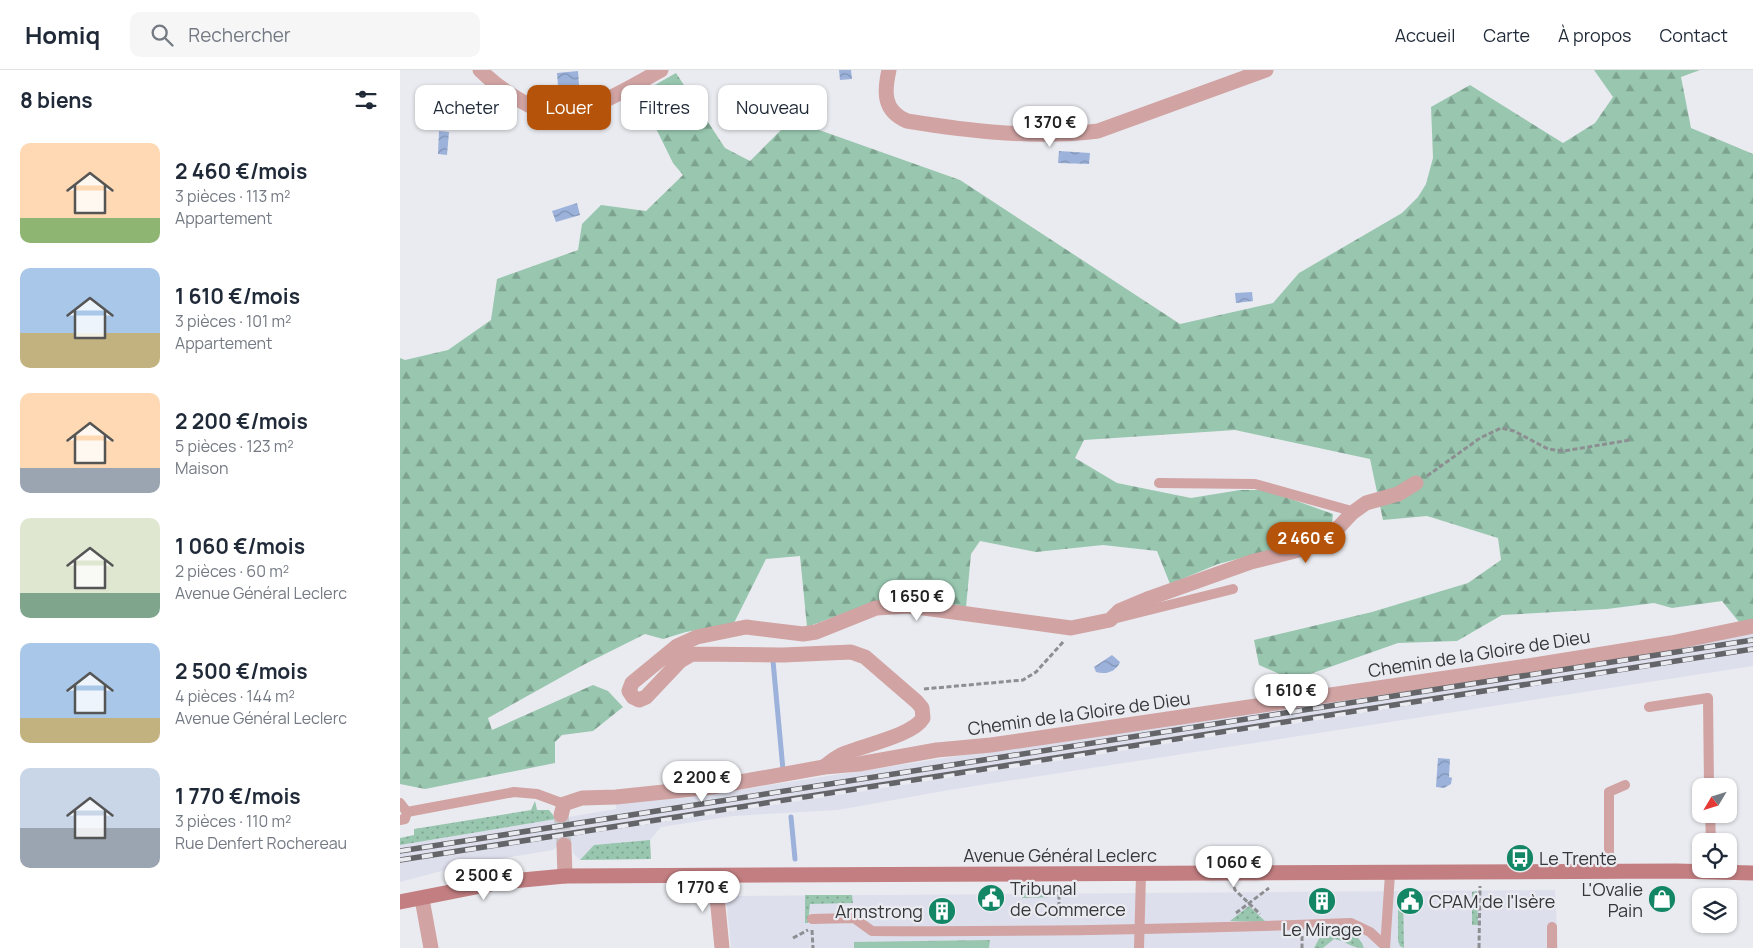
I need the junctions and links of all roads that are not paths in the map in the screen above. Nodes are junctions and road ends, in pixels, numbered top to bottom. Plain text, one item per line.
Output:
1 (480, 70) edge
2 (661, 70) edge
3 (889, 70) edge
4 (1266, 70) edge
5 (1159, 483) dead end
6 (1416, 483) road end
7 (1352, 513) junction
8 (1233, 589) dead end
9 (1110, 620) junction
10 (1753, 626) edge
11 (1649, 706) dead end
12 (824, 767) junction
13 (1710, 778) edge
14 (1625, 785) dead end
15 (400, 803) edge
16 (563, 810) joint
17 (404, 816) edge
18 (564, 845) tunnel mouth
19 (1692, 870) edge
20 (1609, 872) junction
21 (1737, 872) edge
22 (1753, 873) edge
23 (1141, 874) junction
24 (1390, 874) junction
25 (565, 876) junction
26 (715, 876) junction
27 (422, 899) junction
28 (400, 902) edge
29 (812, 923) road end
30 (1552, 927) dead end
31 (1139, 930) junction
32 (1385, 947) edge
33 (431, 948) edge
34 (722, 948) edge
35 (1139, 948) edge
36 (1552, 948) edge

1 - 2 street
3 - 4 street
5 - 7 lane
6 - 7 street, Chemin de la Gloire de Dieu
7 - 9 street, Chemin de la Gloire de Dieu
8 - 9 lane
9 - 12 street, Chemin de la Gloire de Dieu
10 - 12 street, Chemin de la Gloire de Dieu
11 - 13 lane
12 - 16 street, Chemin de la Gloire de Dieu
14 - 20 lane
15 - 17 lane
16 - 17 lane
18 - 25 street
19 - 20 main road, Avenue Général Leclerc
20 - 24 main road, Avenue Général Leclerc
21 - 22 main road, Avenue Général Leclerc
23 - 24 main road, Avenue Général Leclerc
23 - 26 main road, Avenue Général Leclerc
23 - 31 lane
24 - 32 lane
25 - 26 main road, Avenue Général Leclerc
25 - 27 main road, Avenue Général Leclerc
26 - 34 street
27 - 28 main road, Avenue Général Leclerc
27 - 33 street
29 - 31 lane
30 - 36 lane
31 - 32 lane
31 - 35 lane

